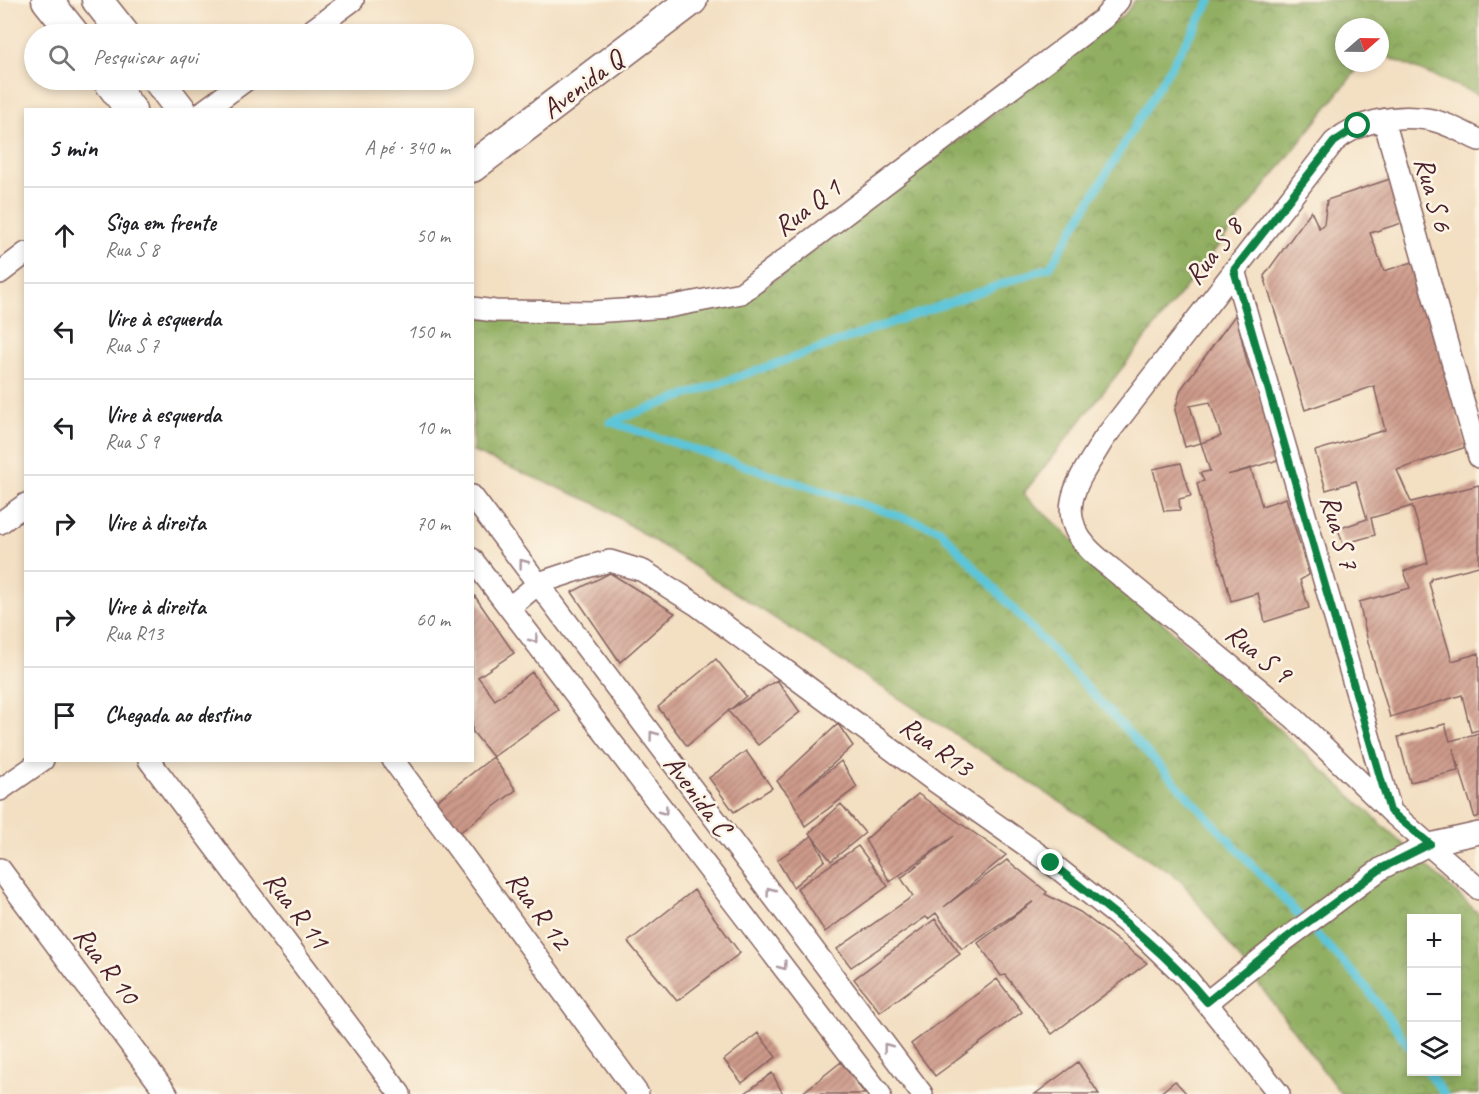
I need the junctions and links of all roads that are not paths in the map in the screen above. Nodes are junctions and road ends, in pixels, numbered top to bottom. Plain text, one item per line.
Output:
1 (47, 0) edge
2 (97, 0) edge
3 (353, 0) edge
4 (692, 0) edge
5 (1119, 0) edge
6 (66, 24) edge
7 (115, 24) edge
8 (321, 24) edge
9 (116, 90) edge
10 (166, 90) edge
11 (232, 90) edge
12 (129, 108) edge
13 (180, 108) edge
14 (208, 108) edge
15 (1384, 120) junction
16 (1479, 140) edge
17 (474, 166) edge
18 (24, 255) edge
19 (1234, 270) junction
20 (0, 273) edge
21 (474, 308) edge
22 (1103, 440) joint
23 (1479, 457) edge
24 (474, 499) edge
25 (24, 505) edge
26 (0, 523) edge
27 (474, 562) edge
28 (539, 583) junction
29 (510, 607) junction
30 (40, 762) edge
31 (151, 762) edge
32 (394, 762) edge
33 (0, 790) edge
34 (1390, 811) junction
35 (1479, 833) edge
36 (1430, 844) junction
37 (0, 869) edge
38 (1479, 889) edge
39 (1207, 1002) junction
40 (167, 1094) edge
41 (400, 1094) edge
42 (638, 1094) edge
43 (880, 1094) edge
44 (922, 1094) edge
45 (1279, 1094) edge

1 - 6 street
2 - 7 street
3 - 8 street
4 - 17 street, Avenida Q
5 - 21 street, Rua Q 1
9 - 12 street
10 - 13 street
11 - 14 street
15 - 16 street, Rua S 8
15 - 19 street, Rua S 8
15 - 23 street, Rua S 6
18 - 20 street
19 - 22 street, Rua S 8
19 - 34 street, Rua S 7
22 - 34 street, Rua S 9
28 -> 24 street, Avenida C
25 - 26 street
27 - 29 street, Avenida C
28 - 29 street, Rua R13
28 - 39 street, Rua R13
44 -> 28 street, Avenida C
29 -> 43 street, Avenida C
30 - 33 street
31 - 41 street, Rua R 11
32 - 42 street, Rua R 12
34 - 36 street, Rua S 9
35 - 36 street
36 - 38 street, Rua S 9
36 - 39 street
37 - 40 street, Rua R 10
39 - 45 street, Rua R13

